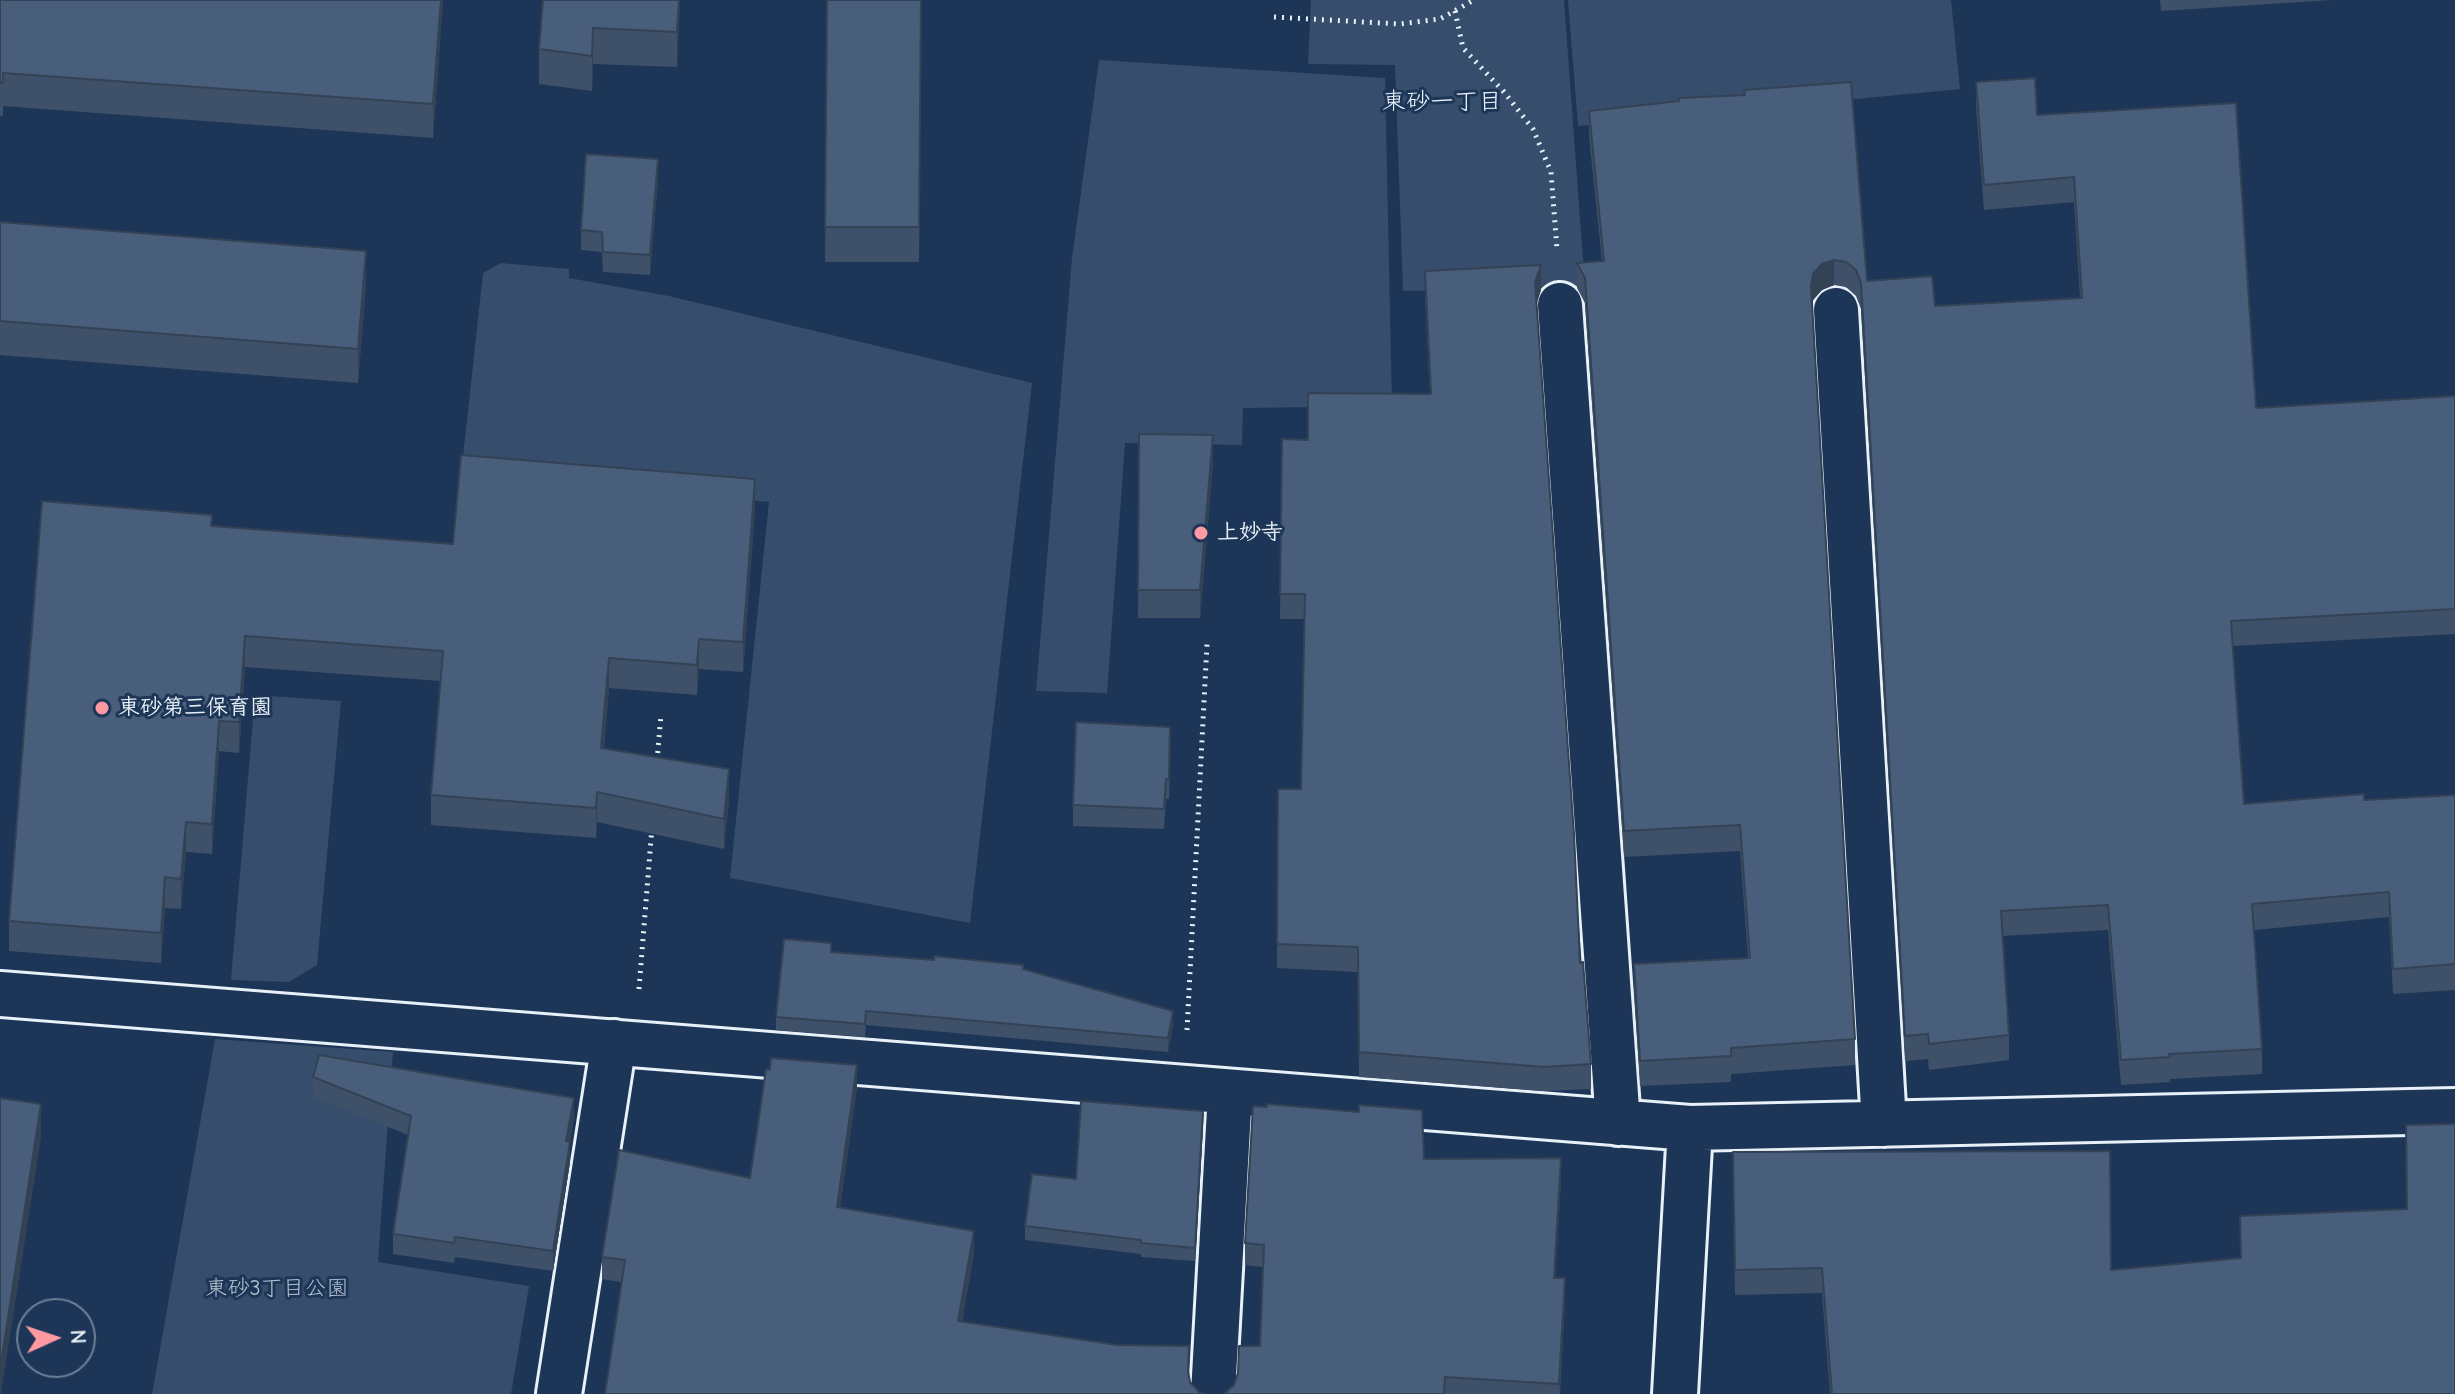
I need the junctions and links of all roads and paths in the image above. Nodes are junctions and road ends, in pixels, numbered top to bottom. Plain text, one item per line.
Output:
1 (1474, 0) edge
2 (1455, 11) junction
3 (1274, 17) dead end
4 (1560, 305) joint
5 (1836, 310) dead end
6 (1207, 644) dead end
7 (661, 715) dead end
8 (657, 762) edge
9 (652, 824) edge
10 (0, 994) edge
11 (625, 1043) junction
12 (1185, 1089) junction
13 (1230, 1092) junction
14 (2455, 1111) edge
15 (1618, 1123) junction
16 (1884, 1124) junction
17 (1690, 1128) junction
18 (559, 1394) edge
19 (1213, 1394) edge
20 (1675, 1394) edge

1 - 2 path
2 - 3 path
2 - 4 path
4 - 15 street
5 - 16 street
6 - 12 path
7 - 8 path
9 - 11 path
10 - 11 street
11 - 12 street
11 - 18 street
12 - 13 street
13 - 15 street
13 - 19 street
14 - 16 street
15 - 17 street
16 - 17 street
17 - 20 street

